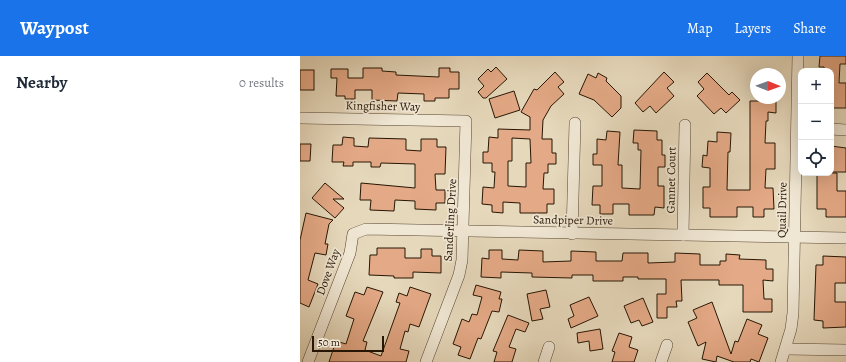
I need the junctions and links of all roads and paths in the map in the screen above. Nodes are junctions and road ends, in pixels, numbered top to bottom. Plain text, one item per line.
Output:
1 (798, 56) edge
2 (799, 104) edge
3 (300, 118) edge
4 (466, 121) joint
5 (575, 123) dead end
6 (685, 125) dead end
7 (834, 129) edge
8 (846, 130) edge
9 (798, 140) edge
10 (464, 231) junction
11 (353, 234) joint
12 (572, 234) junction
13 (683, 235) junction
14 (794, 237) junction
15 (846, 238) edge
16 (667, 345) dead end
17 (549, 347) dead end
18 (786, 349) junction
19 (846, 350) edge
20 (308, 362) edge
21 (426, 362) edge
22 (544, 362) edge
23 (661, 362) edge
24 (781, 362) edge

1 - 2 street, Quail Drive
3 - 4 street, Kingfisher Way
4 - 10 street, Sanderling Drive
5 - 12 street
6 - 13 street, Gannet Court
7 - 8 street
9 - 14 street, Quail Drive
10 - 11 street, Sandpiper Drive
10 - 12 street, Sandpiper Drive
10 - 21 street, Sanderling Drive
11 - 20 street, Dove Way
12 - 13 street, Sandpiper Drive
13 - 14 street, Sandpiper Drive
14 - 15 street, Sandpiper Drive
14 - 18 street, Quail Drive
16 - 23 street
17 - 22 street
18 - 19 street
18 - 24 street, Quail Drive

